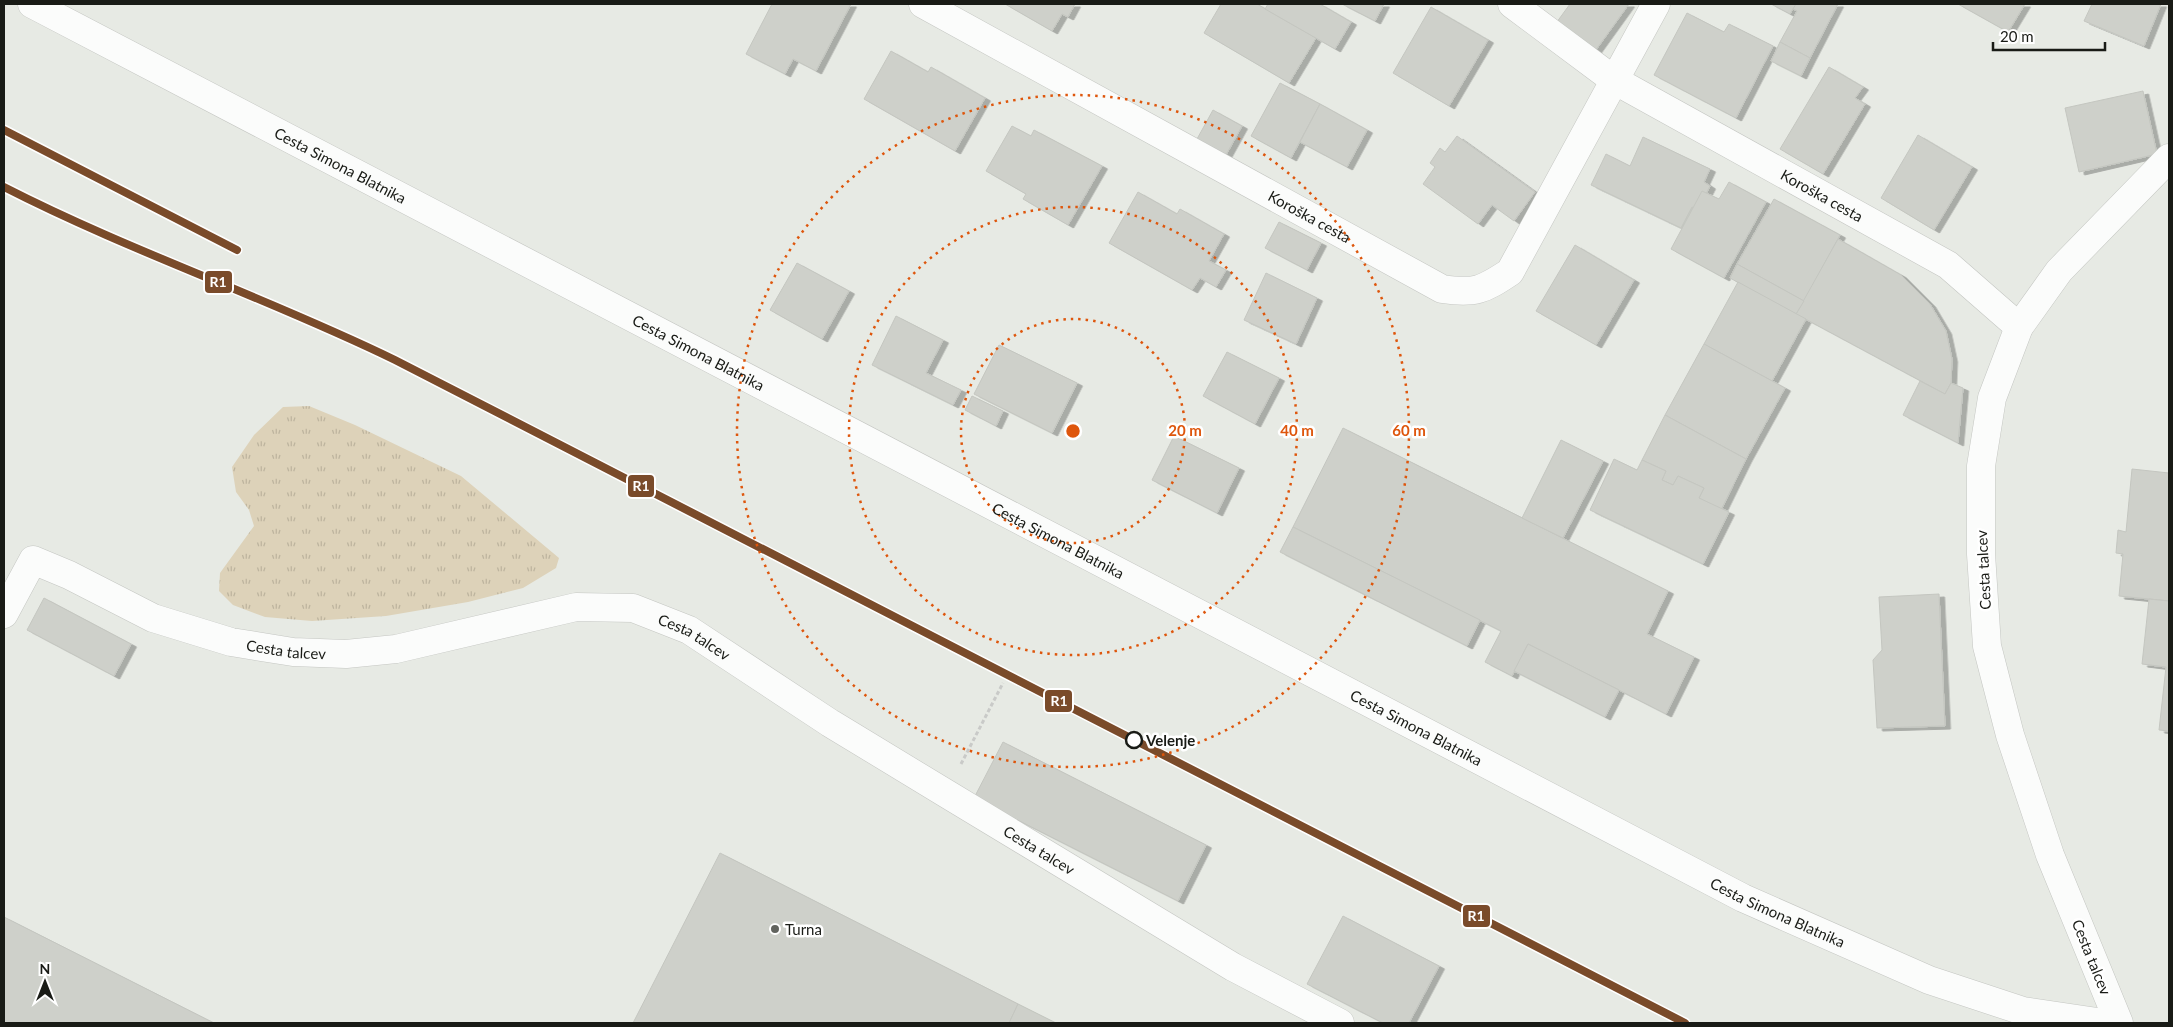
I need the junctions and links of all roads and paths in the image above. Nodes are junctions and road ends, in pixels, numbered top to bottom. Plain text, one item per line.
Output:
1 (32, 4) edge
2 (922, 4) edge
3 (1512, 4) edge
4 (1656, 4) edge
5 (1614, 80) junction
6 (2169, 158) edge
7 (2019, 327) junction
8 (4, 614) edge
9 (1003, 683) dead end
10 (946, 794) junction
11 (1340, 1023) edge
12 (2104, 1023) edge
13 (2118, 1023) edge

1 - 12 street, Cesta Simona Blatnika
2 - 5 street, Koroška cesta
3 - 5 street, Koroška cesta
4 - 5 street
5 - 7 street, Koroška cesta
6 - 7 street, Cesta talcev
7 - 13 street, Cesta talcev
8 - 10 street, Cesta talcev
9 - 10 path
10 - 11 street, Cesta talcev

